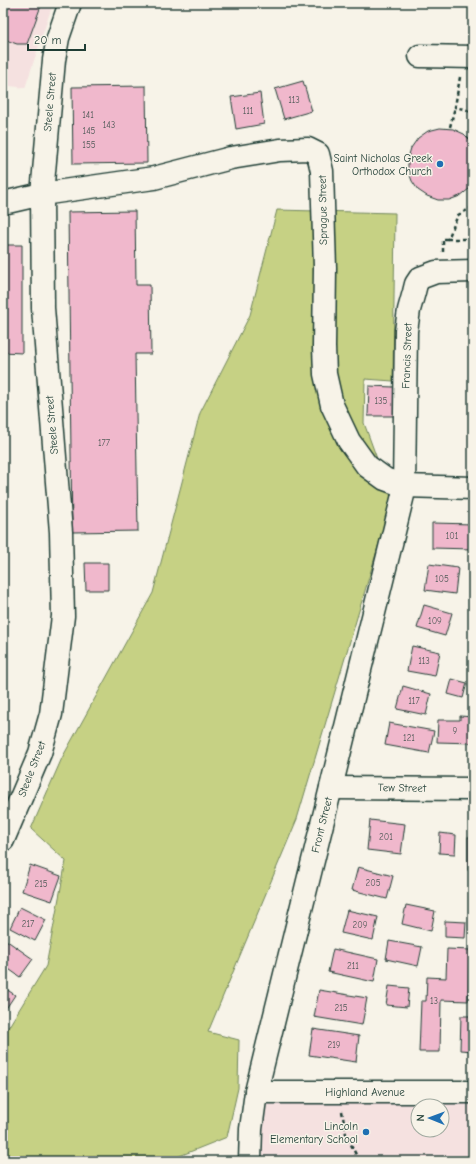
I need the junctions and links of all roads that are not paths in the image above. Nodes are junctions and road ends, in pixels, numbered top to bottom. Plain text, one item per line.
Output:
1 (70, 3) edge
2 (420, 56) dead end
3 (468, 57) edge
4 (42, 194) junction
5 (3, 203) edge
6 (473, 271) edge
7 (473, 488) edge
8 (404, 489) junction
9 (331, 788) junction
10 (473, 789) edge
11 (3, 840) edge
12 (256, 1092) junction
13 (473, 1092) edge
14 (250, 1161) edge

1 - 4 street, Steele Street
2 - 3 street
4 - 5 street, Sprague Street
4 - 8 street, Sprague Street
4 - 11 street, Steele Street
6 - 8 street, Francis Street
7 - 8 street, Sprague Street
8 - 9 street, Front Street
9 - 10 street, Tew Street
9 - 12 street, Front Street
12 - 13 street, Highland Avenue
12 - 14 street, Front Street

